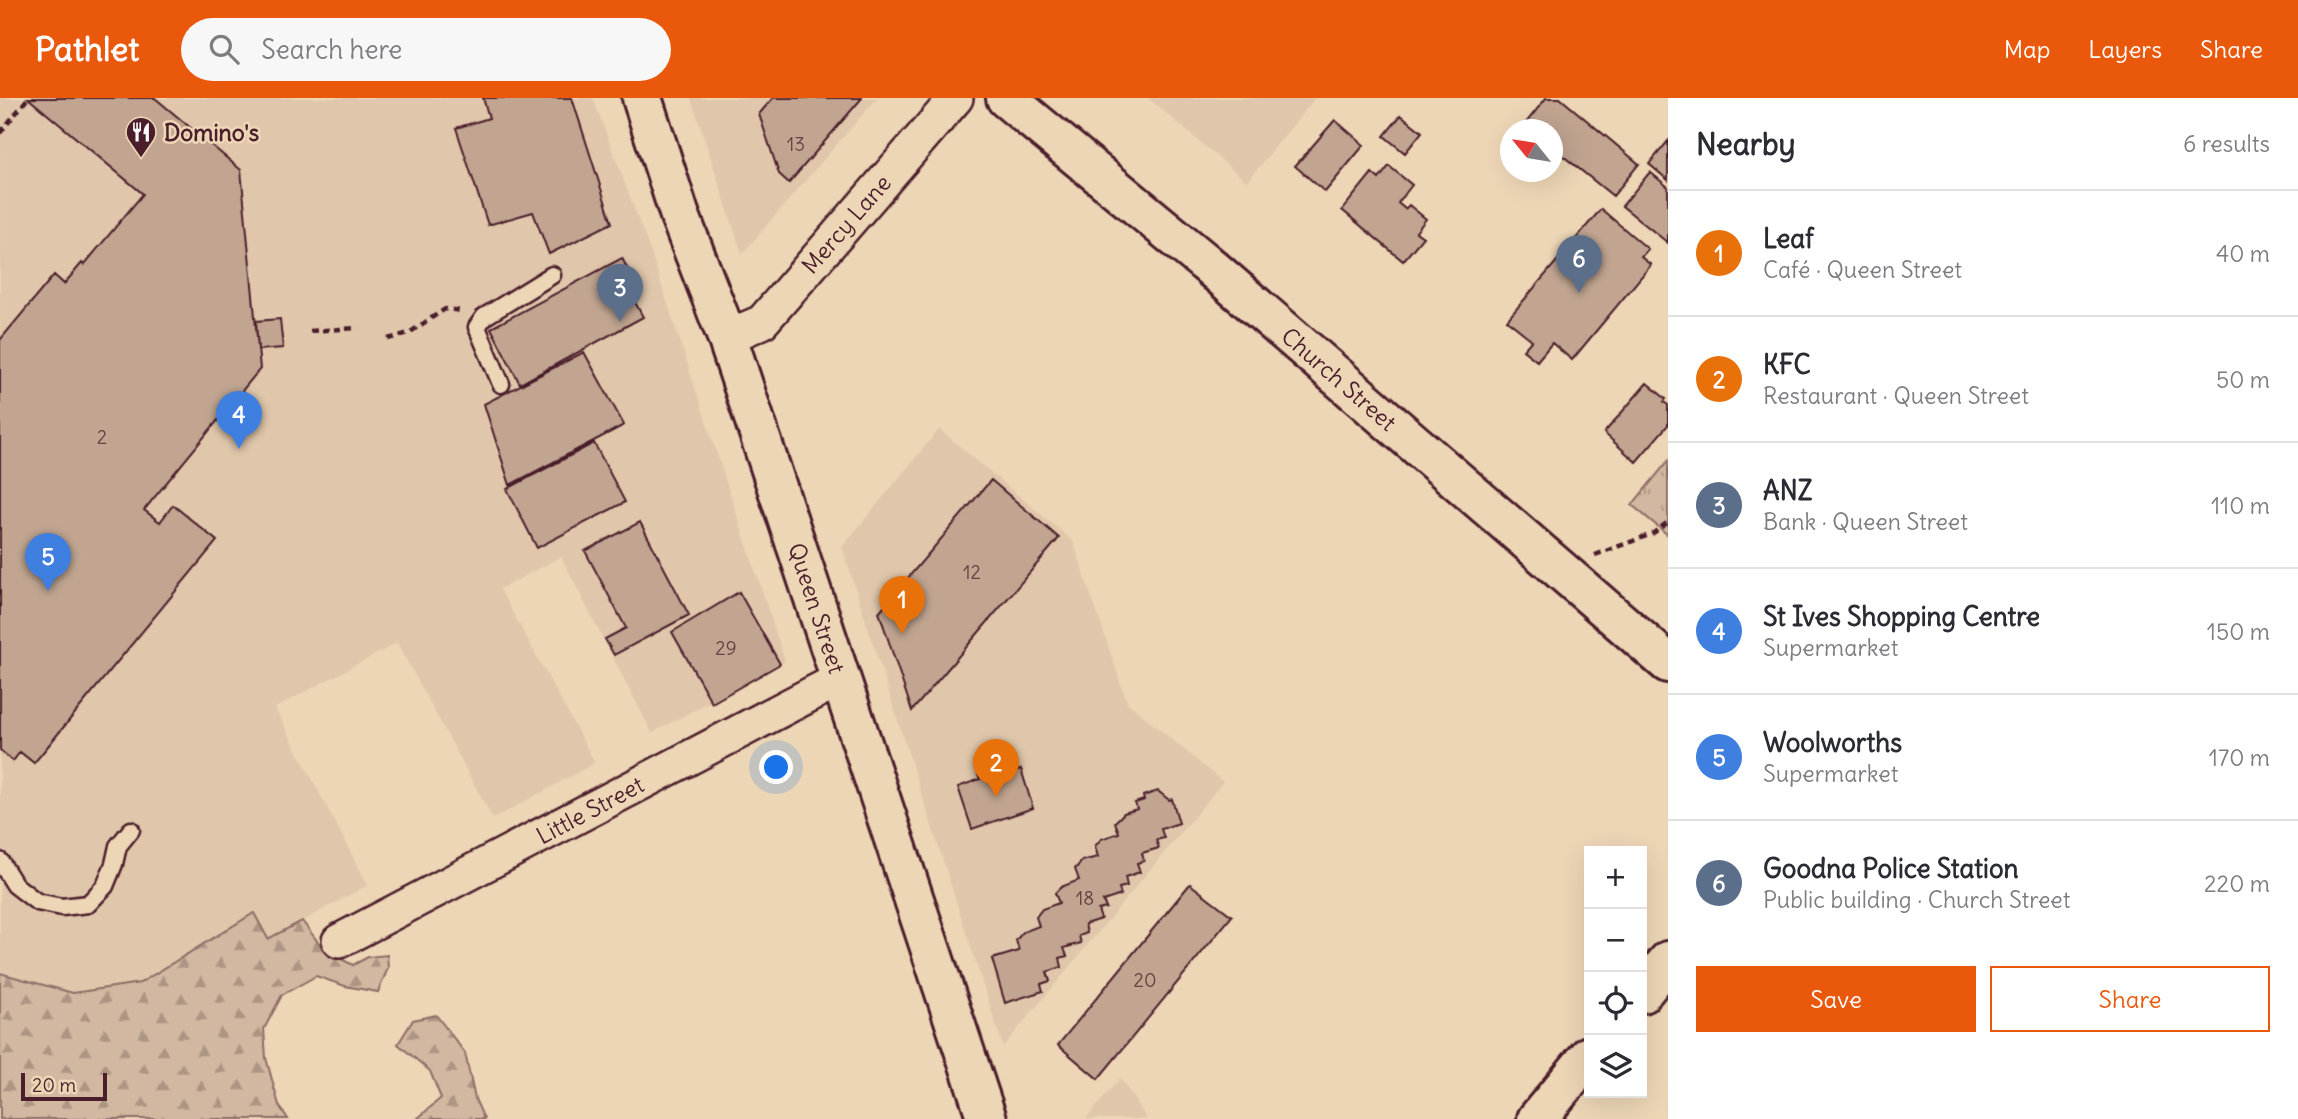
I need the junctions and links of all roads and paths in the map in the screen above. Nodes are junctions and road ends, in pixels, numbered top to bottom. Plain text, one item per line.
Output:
1 (29, 98) edge
2 (642, 98) edge
3 (956, 98) edge
4 (1006, 98) edge
5 (0, 133) edge
6 (552, 275) dead end
7 (466, 311) dead end
8 (358, 328) dead end
9 (310, 331) dead end
10 (727, 337) junction
11 (388, 339) dead end
12 (501, 384) dead end
13 (1668, 522) edge
14 (1558, 569) junction
15 (1668, 663) edge
16 (840, 679) junction
17 (131, 830) dead end
18 (0, 861) edge
19 (339, 941) dead end
20 (1668, 961) edge
21 (1647, 987) edge
22 (1584, 1062) edge
23 (987, 1119) edge
24 (1537, 1119) edge

1 - 5 path
2 - 10 main road, Queen Street
3 - 10 street, Mercy Lane
4 - 14 main road, Church Street
6 - 12 lane
7 - 11 path
8 - 9 path
10 - 16 main road, Queen Street
13 - 14 path
14 - 15 main road, Church Street
16 - 19 street, Little Street
16 - 23 main road, Queen Street
17 - 18 lane
20 - 21 main road
22 - 24 main road

